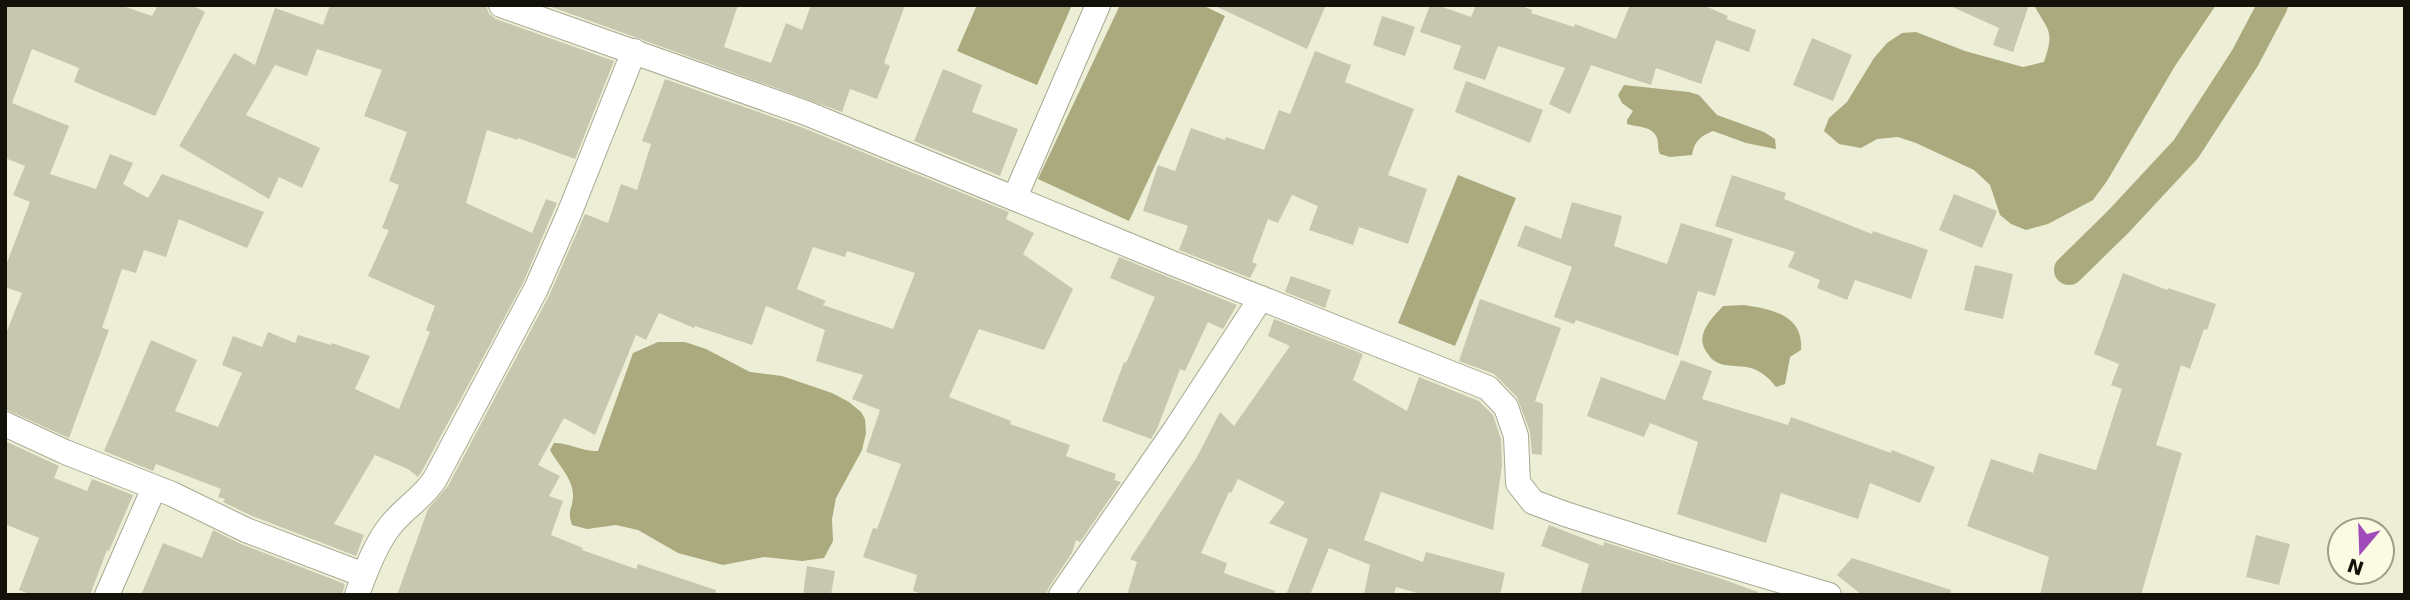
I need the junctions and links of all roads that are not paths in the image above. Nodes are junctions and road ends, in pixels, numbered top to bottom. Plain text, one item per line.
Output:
1 (501, 5) edge
2 (1098, 5) edge
3 (634, 51) junction
4 (1015, 197) junction
5 (1261, 298) junction
6 (5, 424) edge
7 (154, 488) junction
8 (361, 585) edge
9 (1821, 594) edge
10 (107, 595) edge
11 (1061, 595) edge

1 - 3 street
2 - 4 street
3 - 4 street
3 - 8 street
4 - 5 street
5 - 9 street
5 - 11 street
6 - 7 street
7 - 8 street
7 - 10 street

